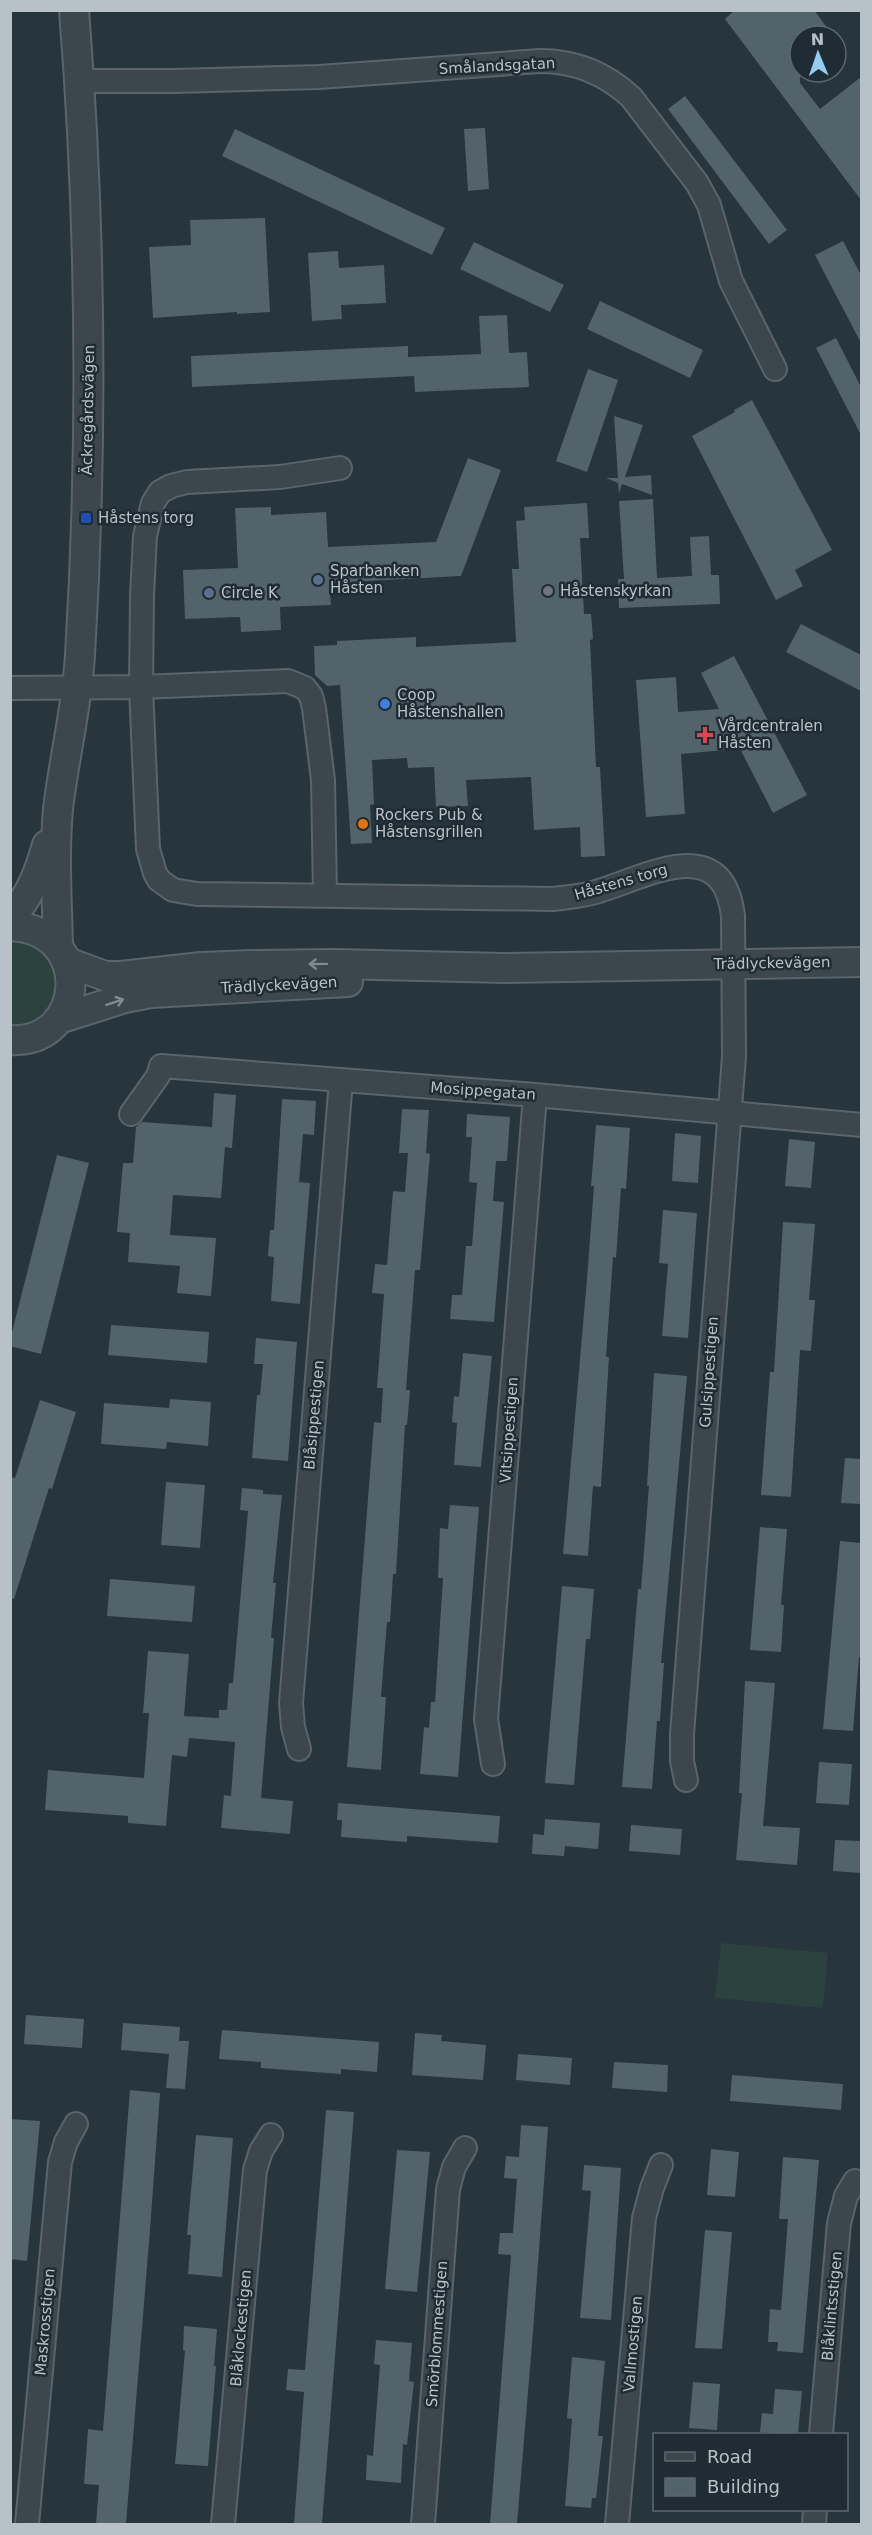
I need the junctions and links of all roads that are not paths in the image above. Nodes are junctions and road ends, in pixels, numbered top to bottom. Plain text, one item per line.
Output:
1 (74, 10) edge
2 (80, 81) junction
3 (775, 369) dead end
4 (340, 468) dead end
5 (141, 687) junction
6 (10, 688) edge
7 (77, 688) junction
8 (58, 809) junction
9 (325, 895) junction
10 (10, 919) edge
11 (10, 926) edge
12 (63, 954) junction
13 (861, 962) edge
14 (734, 963) junction
15 (503, 968) junction
16 (59, 1018) junction
17 (16, 1045) edge
18 (341, 1080) junction
19 (535, 1095) junction
20 (729, 1113) junction
21 (131, 1114) dead end
22 (861, 1125) edge
23 (299, 1749) dead end
24 (493, 1764) dead end
25 (686, 1780) dead end
26 (76, 2124) dead end
27 (271, 2135) dead end
28 (465, 2148) dead end
29 (661, 2165) dead end
30 (855, 2181) dead end
31 (821, 2433) edge
32 (27, 2524) edge
33 (223, 2524) edge
34 (423, 2524) edge
35 (617, 2524) edge

1 - 2 street, Äckregårdsvägen
2 - 3 street, Smålandsgatan
2 - 7 street, Äckregårdsvägen
4 - 5 street, Håstens torg
5 - 7 street
5 - 9 street, Håstens torg
5 - 9 street
6 - 7 street
7 - 8 street, Äckregårdsvägen
8 - 10 street, Äckregårdsvägen
8 - 12 street, Äckregårdsvägen
9 - 14 street, Håstens torg
11 - 12 street, Trädlyckevägen
15 -> 12 street, Trädlyckevägen
12 - 16 street, Äckregårdsvägen
13 - 14 street, Trädlyckevägen
14 - 15 street, Trädlyckevägen
14 - 20 street, Gulsippestigen
16 -> 15 street, Trädlyckevägen
16 - 17 street
18 - 19 street, Mosippegatan
18 - 21 street, Mosippegatan
18 - 23 street, Blåsippestigen
19 - 20 street, Mosippegatan
19 - 24 street, Vitsippestigen
20 - 22 street, Mosippegatan
20 - 25 street, Gulsippestigen
26 - 32 street, Maskrosstigen
27 - 33 street, Blåklockestigen
28 - 34 street, Smörblommestigen
29 - 35 street, Vallmostigen
30 - 31 street, Blåklintsstigen

